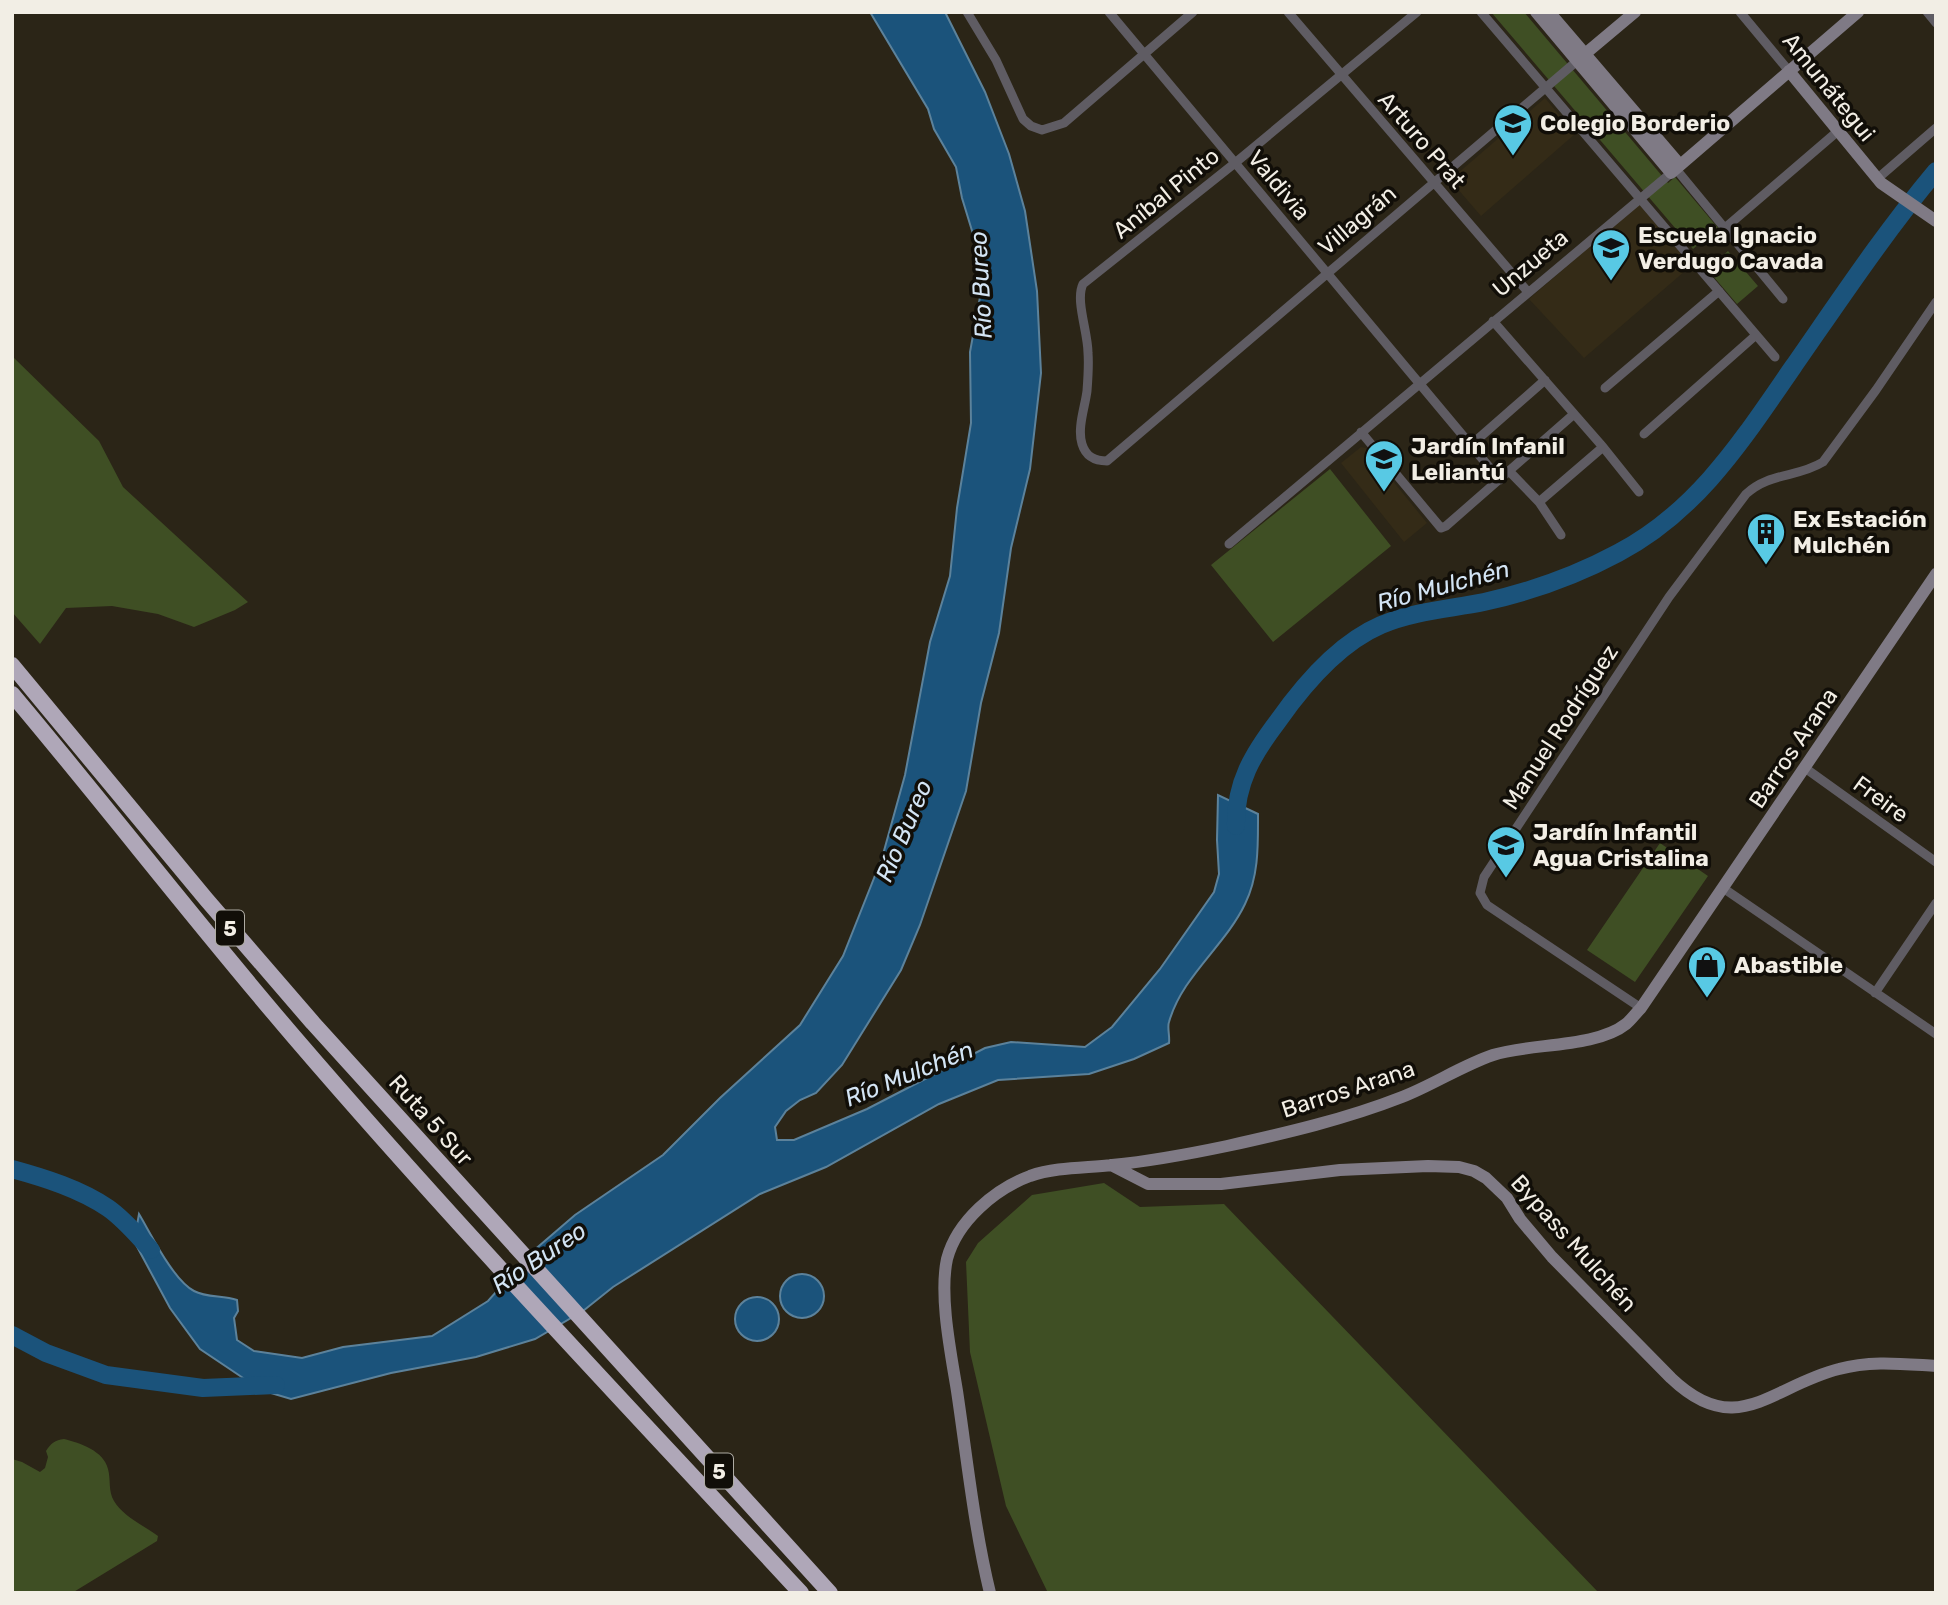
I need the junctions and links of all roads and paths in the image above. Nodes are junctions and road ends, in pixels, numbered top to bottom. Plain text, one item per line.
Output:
1 (967, 12) edge
2 (1109, 12) edge
3 (1193, 12) edge
4 (1288, 12) edge
5 (1416, 12) edge
6 (1481, 12) edge
7 (1535, 12) edge
8 (1549, 12) edge
9 (1635, 12) edge
10 (1740, 12) edge
11 (1858, 12) edge
12 (1927, 12) edge
13 (1936, 23) edge
14 (1144, 55) junction
15 (1581, 58) junction
16 (1789, 71) junction
17 (1341, 75) junction
18 (1545, 88) junction
19 (1936, 128) edge
20 (1838, 131) junction
21 (1235, 163) junction
22 (1676, 169) junction
23 (1434, 183) junction
24 (1882, 183) junction
25 (1640, 198) junction
26 (1936, 221) edge
27 (1725, 228) junction
28 (1327, 273) junction
29 (1719, 291) junction
30 (1528, 292) junction
31 (1783, 299) dead end
32 (1936, 302) edge
33 (1493, 321) junction
34 (1756, 335) junction
35 (1775, 358) dead end
36 (1545, 380) junction
37 (1419, 383) junction
38 (1605, 388) dead end
39 (1574, 414) junction
40 (1361, 432) junction
41 (1644, 434) dead end
42 (1471, 445) junction
43 (1603, 447) junction
44 (1107, 461) joint
45 (1510, 472) junction
46 (1500, 480) junction
47 (1639, 492) dead end
48 (1539, 502) junction
49 (1561, 536) dead end
50 (1229, 544) dead end
51 (1936, 574) edge
52 (12, 665) edge
53 (12, 694) edge
54 (1805, 768) junction
55 (1936, 862) edge
56 (1723, 888) junction
57 (1936, 903) edge
58 (1875, 993) junction
59 (1641, 1008) junction
60 (1936, 1034) edge
61 (1111, 1165) junction
62 (1936, 1366) edge
63 (801, 1593) edge
64 (830, 1593) edge
65 (990, 1593) edge

1 - 14 street
2 - 14 street, Valdivia
3 - 14 street
4 - 17 street, Arturo Prat
5 - 17 street, Aníbal Pinto
6 - 18 street
7 - 15 main road
8 - 15 main road
9 - 15 main road, Villagrán
10 - 16 street, Amunátegui
11 - 16 main road, Unzueta
12 - 13 street
14 - 21 street, Valdivia
15 - 18 street, Villagrán
15 - 22 main road
16 - 20 main road, Amunátegui
16 - 22 main road, Unzueta
17 - 21 street, Aníbal Pinto
17 - 23 street, Arturo Prat
18 - 23 street, Villagrán
18 - 25 street
19 - 24 street
20 - 24 main road, Amunátegui
20 - 27 street
21 - 28 street, Valdivia
21 - 44 street, Aníbal Pinto
22 - 25 street, Unzueta
22 - 27 street
23 - 28 street, Villagrán
23 - 30 street, Arturo Prat
24 - 26 main road, Amunátegui
25 - 29 street
25 - 30 street, Unzueta
27 - 31 street
28 - 37 street, Valdivia
28 - 44 street, Villagrán
29 - 34 street
29 - 38 street
30 - 33 street, Unzueta
32 - 59 street, Manuel Rodríguez
33 - 36 street
33 - 37 street, Unzueta
34 - 35 street
34 - 41 street
36 - 39 street
36 - 42 street
37 - 40 street, Unzueta
37 - 42 street, Valdivia
39 - 43 street
39 - 45 street
40 - 46 street
40 - 50 street, Unzueta
42 - 46 street, Valdivia
43 - 47 street
43 - 48 street
45 - 46 street
45 - 48 street
48 - 49 street
51 - 54 main road, Barros Arana
52 - 64 highway, Ruta 5 Sur / 5
53 - 63 highway, Ruta 5 Sur / 5
54 - 55 street, Freire
54 - 56 main road, Barros Arana
56 - 58 street
56 - 59 main road, Barros Arana
57 - 58 street
58 - 60 street
59 - 61 main road, Barros Arana
61 - 62 main road, Bypass Mulchén
61 - 65 main road, Barros Arana

